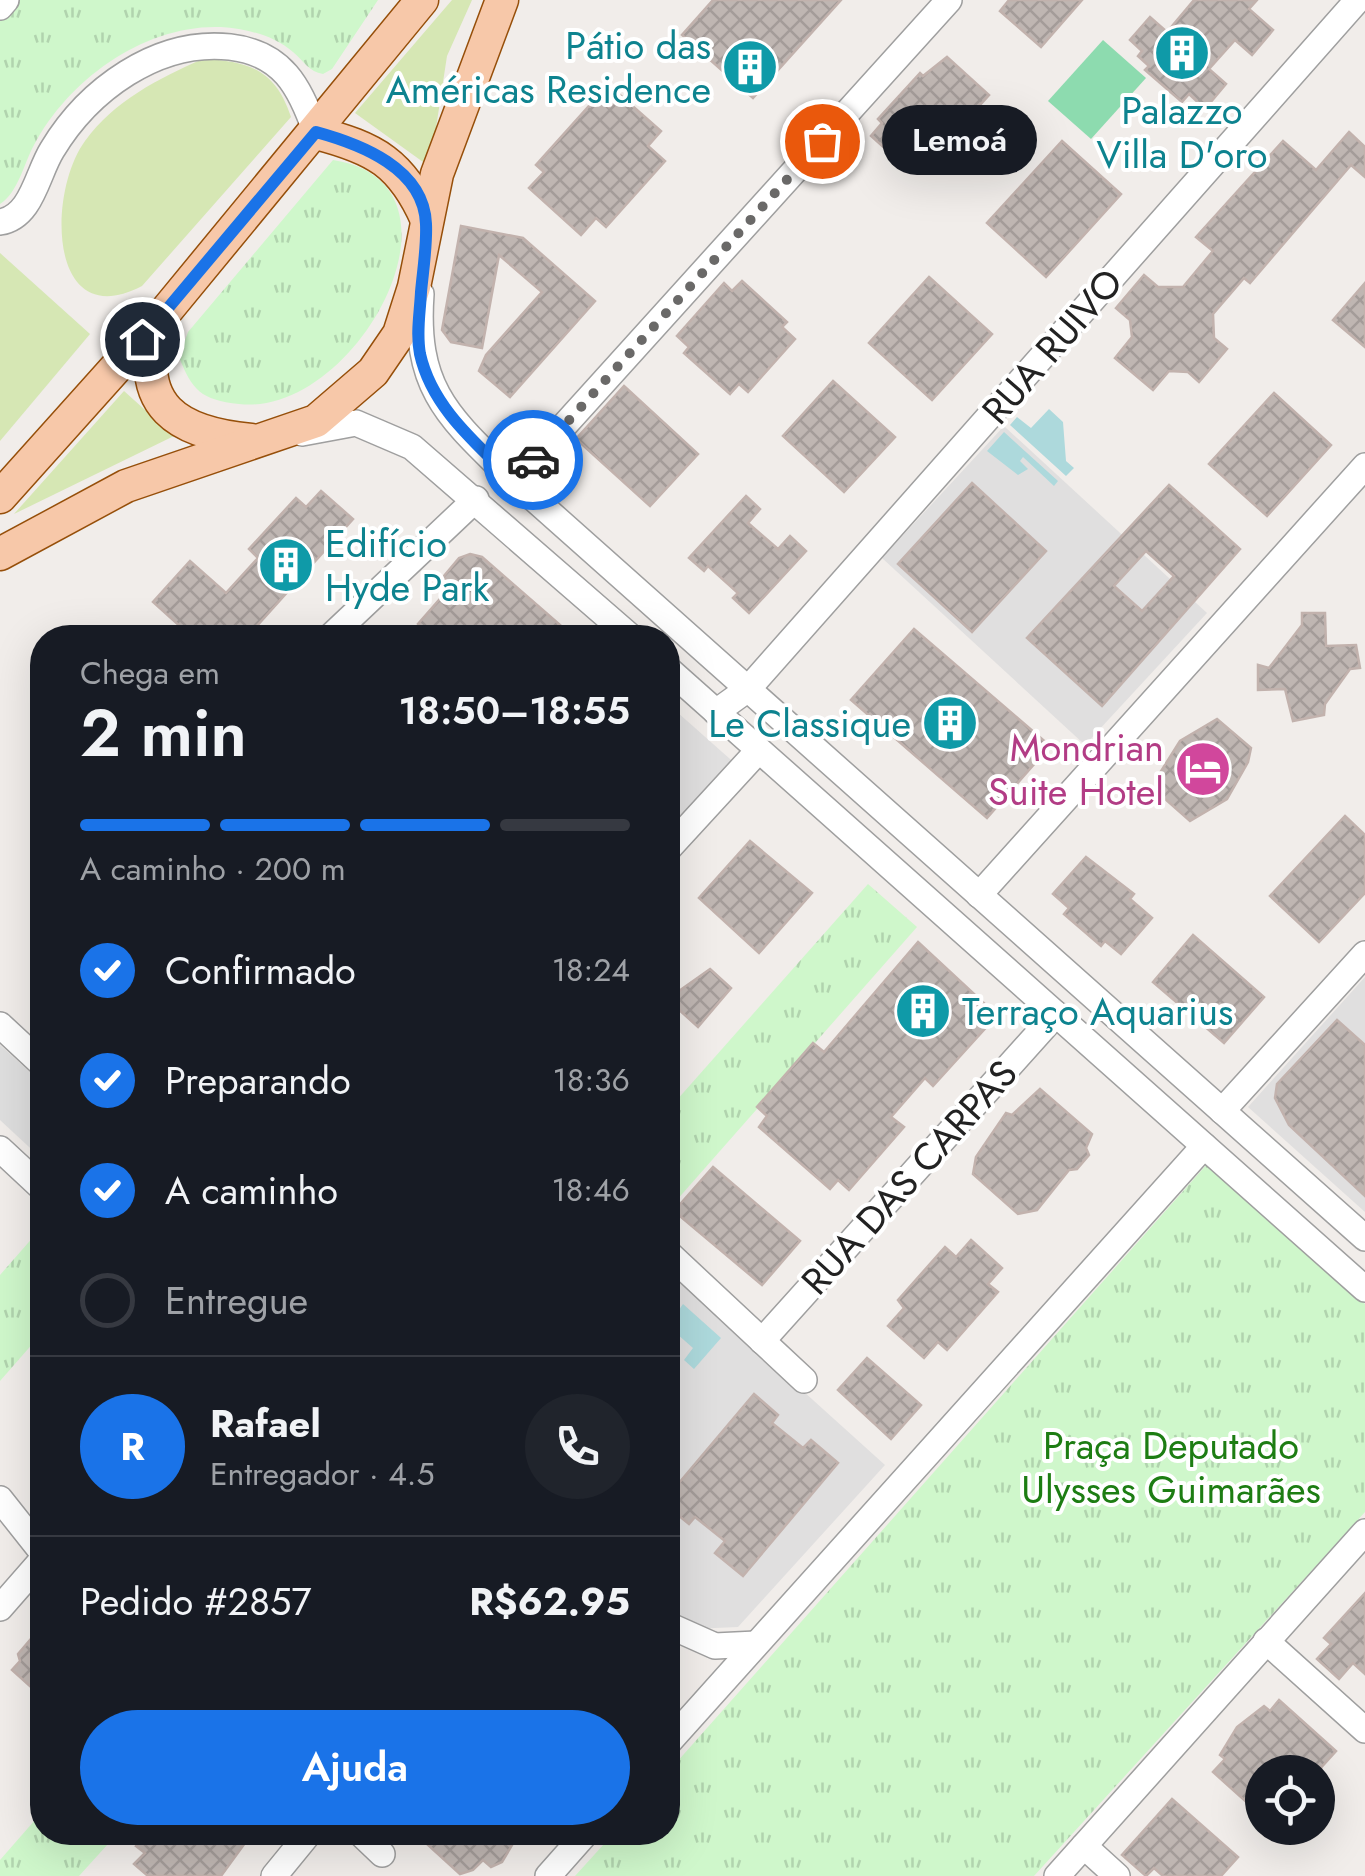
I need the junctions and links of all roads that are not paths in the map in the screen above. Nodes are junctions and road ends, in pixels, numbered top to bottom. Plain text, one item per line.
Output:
1 (6, 0) edge
2 (422, 0) edge
3 (502, 0) edge
4 (949, 0) edge
5 (1357, 5) edge
6 (0, 7) edge
7 (316, 132) junction
8 (11, 216) edge
9 (426, 220) junction
10 (157, 322) junction
11 (262, 441) junction
12 (1365, 466) edge
13 (514, 481) junction
14 (0, 496) edge
15 (476, 499) junction
16 (566, 528) junction
17 (0, 554) edge
18 (540, 555) junction
19 (343, 625) edge
20 (618, 625) edge
21 (676, 625) edge
22 (680, 629) edge
23 (680, 680) edge
24 (748, 689) junction
25 (716, 712) junction
26 (758, 751) junction
27 (680, 836) edge
28 (979, 894) junction
29 (1365, 954) edge
30 (1056, 1014) junction
31 (0, 1025) edge
32 (30, 1053) edge
33 (1222, 1111) junction
34 (1204, 1146) junction
35 (0, 1150) edge
36 (30, 1177) edge
37 (1365, 1238) edge
38 (680, 1264) edge
39 (1365, 1289) edge
40 (762, 1341) junction
41 (804, 1380) dead end
42 (0, 1499) edge
43 (1365, 1532) edge
44 (30, 1537) edge
45 (30, 1574) edge
46 (0, 1608) edge
47 (680, 1630) edge
48 (1266, 1641) junction
49 (756, 1644) junction
50 (680, 1730) edge
51 (1365, 1730) edge
52 (299, 1845) edge
53 (373, 1845) edge
54 (575, 1845) edge
55 (1084, 1846) junction
56 (382, 1854) dead end
57 (274, 1876) edge
58 (548, 1876) edge
59 (1057, 1876) edge
60 (1117, 1876) edge

1 - 6 street
2 - 7 main road
3 - 9 main road
4 - 13 street
5 - 24 street, RUA RUIVO
7 - 8 street
7 - 9 main road
7 - 10 main road
9 - 11 main road
9 - 13 street
10 - 11 main road
10 - 14 main road
11 - 15 street
11 - 17 main road
12 - 28 street
13 - 16 street
15 - 18 street
15 - 19 street
16 - 18 street
16 - 21 street
18 - 20 street
22 - 24 street
23 - 25 street
24 - 25 street, RUA RUIVO
24 - 28 street
25 - 26 street
26 - 27 street
26 - 30 street
28 - 33 street
29 - 33 street
30 - 34 street
30 - 40 street, RUA DAS CARPAS
31 - 32 street
33 - 37 street
34 - 39 street
34 - 49 street
35 - 36 street
38 - 40 street
40 - 41 street
42 - 44 street
43 - 48 street
45 - 46 street
47 - 49 street
48 - 51 street
48 - 55 street
49 - 50 street
52 - 57 street
53 - 56 street
54 - 58 street
55 - 59 street
55 - 60 street

